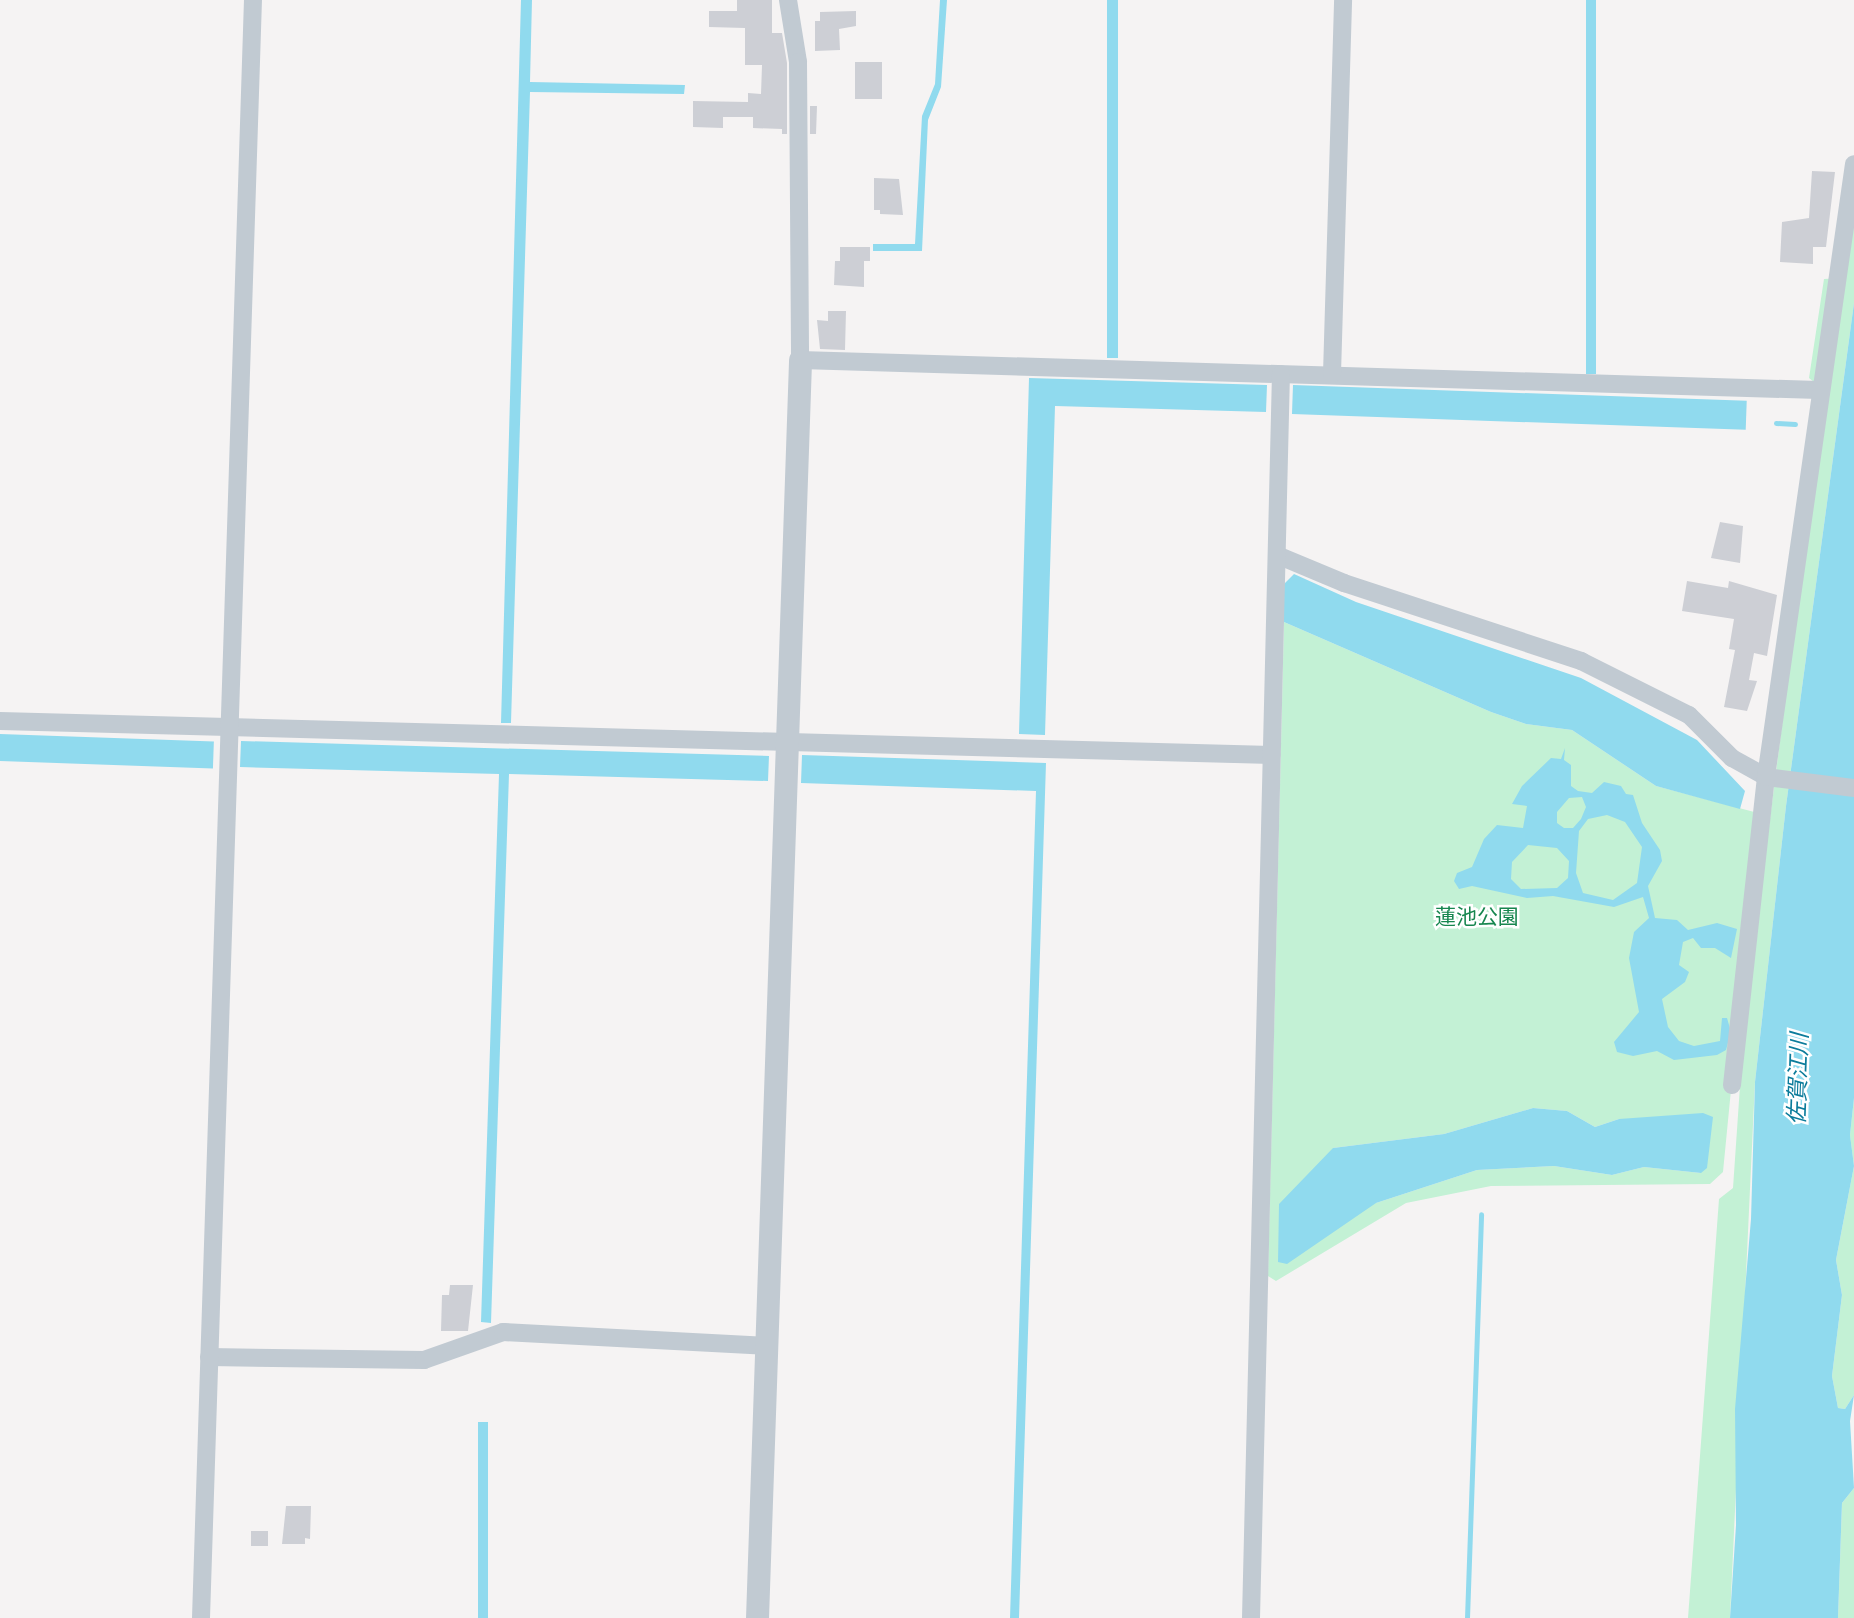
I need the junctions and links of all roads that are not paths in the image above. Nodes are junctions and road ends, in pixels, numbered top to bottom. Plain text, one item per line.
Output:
1 (253, 0) edge
2 (788, 0) edge
3 (1343, 0) edge
4 (1854, 164) edge
5 (800, 360) junction
6 (1281, 374) junction
7 (1332, 374) junction
8 (1819, 390) junction
9 (1276, 555) junction
10 (0, 721) edge
11 (229, 726) junction
12 (784, 742) junction
13 (1272, 755) junction
14 (1771, 778) junction
15 (1854, 788) edge
16 (1732, 1085) dead end
17 (766, 1346) junction
18 (209, 1357) junction
19 (201, 1618) edge
20 (757, 1618) edge
21 (1251, 1618) edge

1 - 11 street
2 - 5 street
3 - 7 street
4 - 8 street
5 - 6 street
5 - 12 street
6 - 7 street
6 - 9 street
7 - 8 street
8 - 14 street
9 - 13 street
9 - 14 street
10 - 11 street
11 - 12 street
11 - 18 street
12 - 13 street
12 - 17 street
13 - 21 street
14 - 15 street
14 - 16 street
17 - 18 street
17 - 20 street
18 - 19 street

